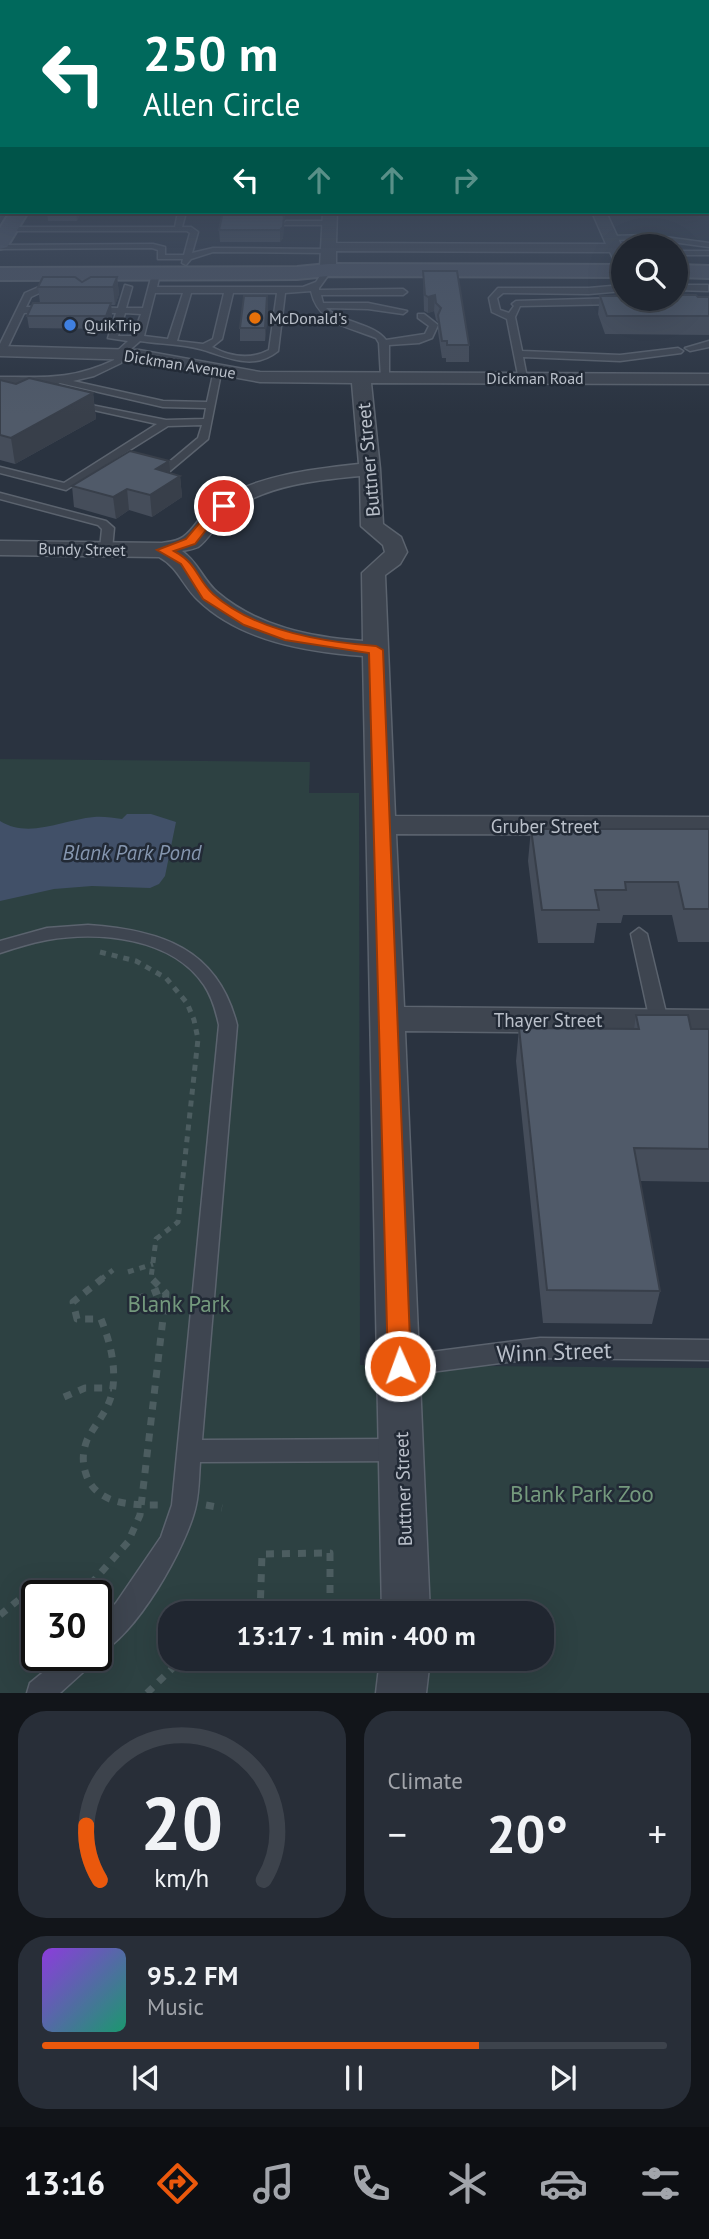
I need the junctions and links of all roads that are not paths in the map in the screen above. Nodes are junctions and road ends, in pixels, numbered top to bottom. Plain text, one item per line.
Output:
1 (161, 257) edge
2 (188, 257) edge
3 (324, 257) edge
4 (326, 257) edge
5 (328, 257) edge
6 (335, 257) edge
7 (187, 262) junction
8 (0, 266) edge
9 (611, 272) edge
10 (0, 274) edge
11 (60, 274) junction
12 (688, 275) edge
13 (499, 280) junction
14 (706, 280) edge
15 (153, 284) junction
16 (688, 285) edge
17 (188, 289) junction
18 (611, 289) edge
19 (229, 290) junction
20 (281, 290) junction
21 (315, 291) junction
22 (589, 291) junction
23 (403, 292) dead end
24 (592, 302) junction
25 (611, 302) edge
26 (516, 304) junction
27 (318, 305) junction
28 (21, 310) junction
29 (58, 310) edge
30 (84, 310) edge
31 (121, 310) junction
32 (403, 310) dead end
33 (146, 311) junction
34 (421, 316) dead end
35 (511, 317) junction
36 (137, 338) junction
37 (172, 341) junction
38 (384, 344) junction
39 (709, 344) edge
40 (204, 347) junction
41 (690, 348) dead end
42 (1, 351) edge
43 (678, 351) dead end
44 (119, 354) junction
45 (520, 354) junction
46 (216, 361) junction
47 (373, 378) junction
48 (522, 378) junction
49 (709, 379) edge
50 (0, 380) edge
51 (58, 380) junction
52 (211, 405) junction
53 (208, 422) junction
54 (166, 424) junction
55 (370, 469) junction
56 (0, 471) edge
57 (160, 474) edge
58 (66, 487) junction
59 (0, 496) edge
60 (36, 505) junction
61 (0, 548) edge
62 (106, 549) junction
63 (163, 550) junction
64 (376, 650) junction
65 (382, 825) junction
66 (709, 826) edge
67 (639, 934) dead end
68 (0, 947) edge
69 (388, 1019) junction
70 (659, 1021) junction
71 (709, 1022) edge
72 (709, 1350) edge
73 (400, 1366) junction
74 (402, 1450) junction
75 (191, 1451) junction
76 (406, 1601) edge
77 (112, 1625) edge
78 (65, 1671) edge
79 (404, 1671) edge
80 (40, 1693) edge
81 (401, 1693) edge

1 - 7 lane
2 - 7 lane
3 - 7 main road
4 - 15 main road
5 - 21 lane
6 - 13 main road
7 - 8 main road
9 - 13 main road
10 - 11 main road
11 - 15 main road
11 - 28 lane
12 - 14 main road
13 - 22 lane
13 - 26 lane
13 - 35 lane
14 - 16 lane
15 - 17 lane
15 - 31 lane
15 - 33 lane
17 - 19 lane
17 - 37 lane
18 - 22 lane
19 - 20 lane
19 - 40 lane
20 - 21 lane
20 - 46 lane
21 - 23 lane
21 - 27 lane
22 - 24 lane
24 - 25 lane
24 - 26 lane
26 - 35 lane
27 - 32 lane
27 - 38 lane
28 - 29 lane
28 - 42 lane
30 - 31 lane
31 - 33 lane
31 - 36 lane
33 - 36 lane
34 - 38 lane
35 - 45 lane
36 - 37 lane
36 - 44 lane
37 - 40 lane
38 - 47 lane
39 - 41 lane
40 - 46 lane
42 - 44 street, Dickman Avenue
43 - 45 lane
44 - 46 street, Dickman Avenue
44 - 51 lane
45 - 48 lane
46 - 47 street, Dickman Avenue
46 - 52 lane
47 - 48 street, Dickman Road
47 - 55 street, Buttner Street
48 - 49 street, Dickman Road
50 - 51 lane
51 - 52 lane
51 - 54 lane
52 - 53 lane
53 - 54 lane
53 - 57 lane
54 - 58 lane
55 - 63 street
55 - 64 street, Buttner Street
56 - 58 lane
58 - 60 lane
59 - 60 lane
60 - 62 lane
61 - 62 street, Bundy Street
62 - 63 street, Bundy Street
63 - 64 street
64 - 65 street, Buttner Street
65 - 66 street, Gruber Street
65 - 69 street, Buttner Street
67 - 70 lane
68 - 75 lane
69 - 70 street, Thayer Street
69 - 73 street, Buttner Street
70 - 71 street, Thayer Street
72 - 73 lane, Winn Street
73 - 74 street, Buttner Street
74 - 75 lane
74 - 76 street, Buttner Street
75 - 77 lane
78 - 80 lane
79 - 81 street

